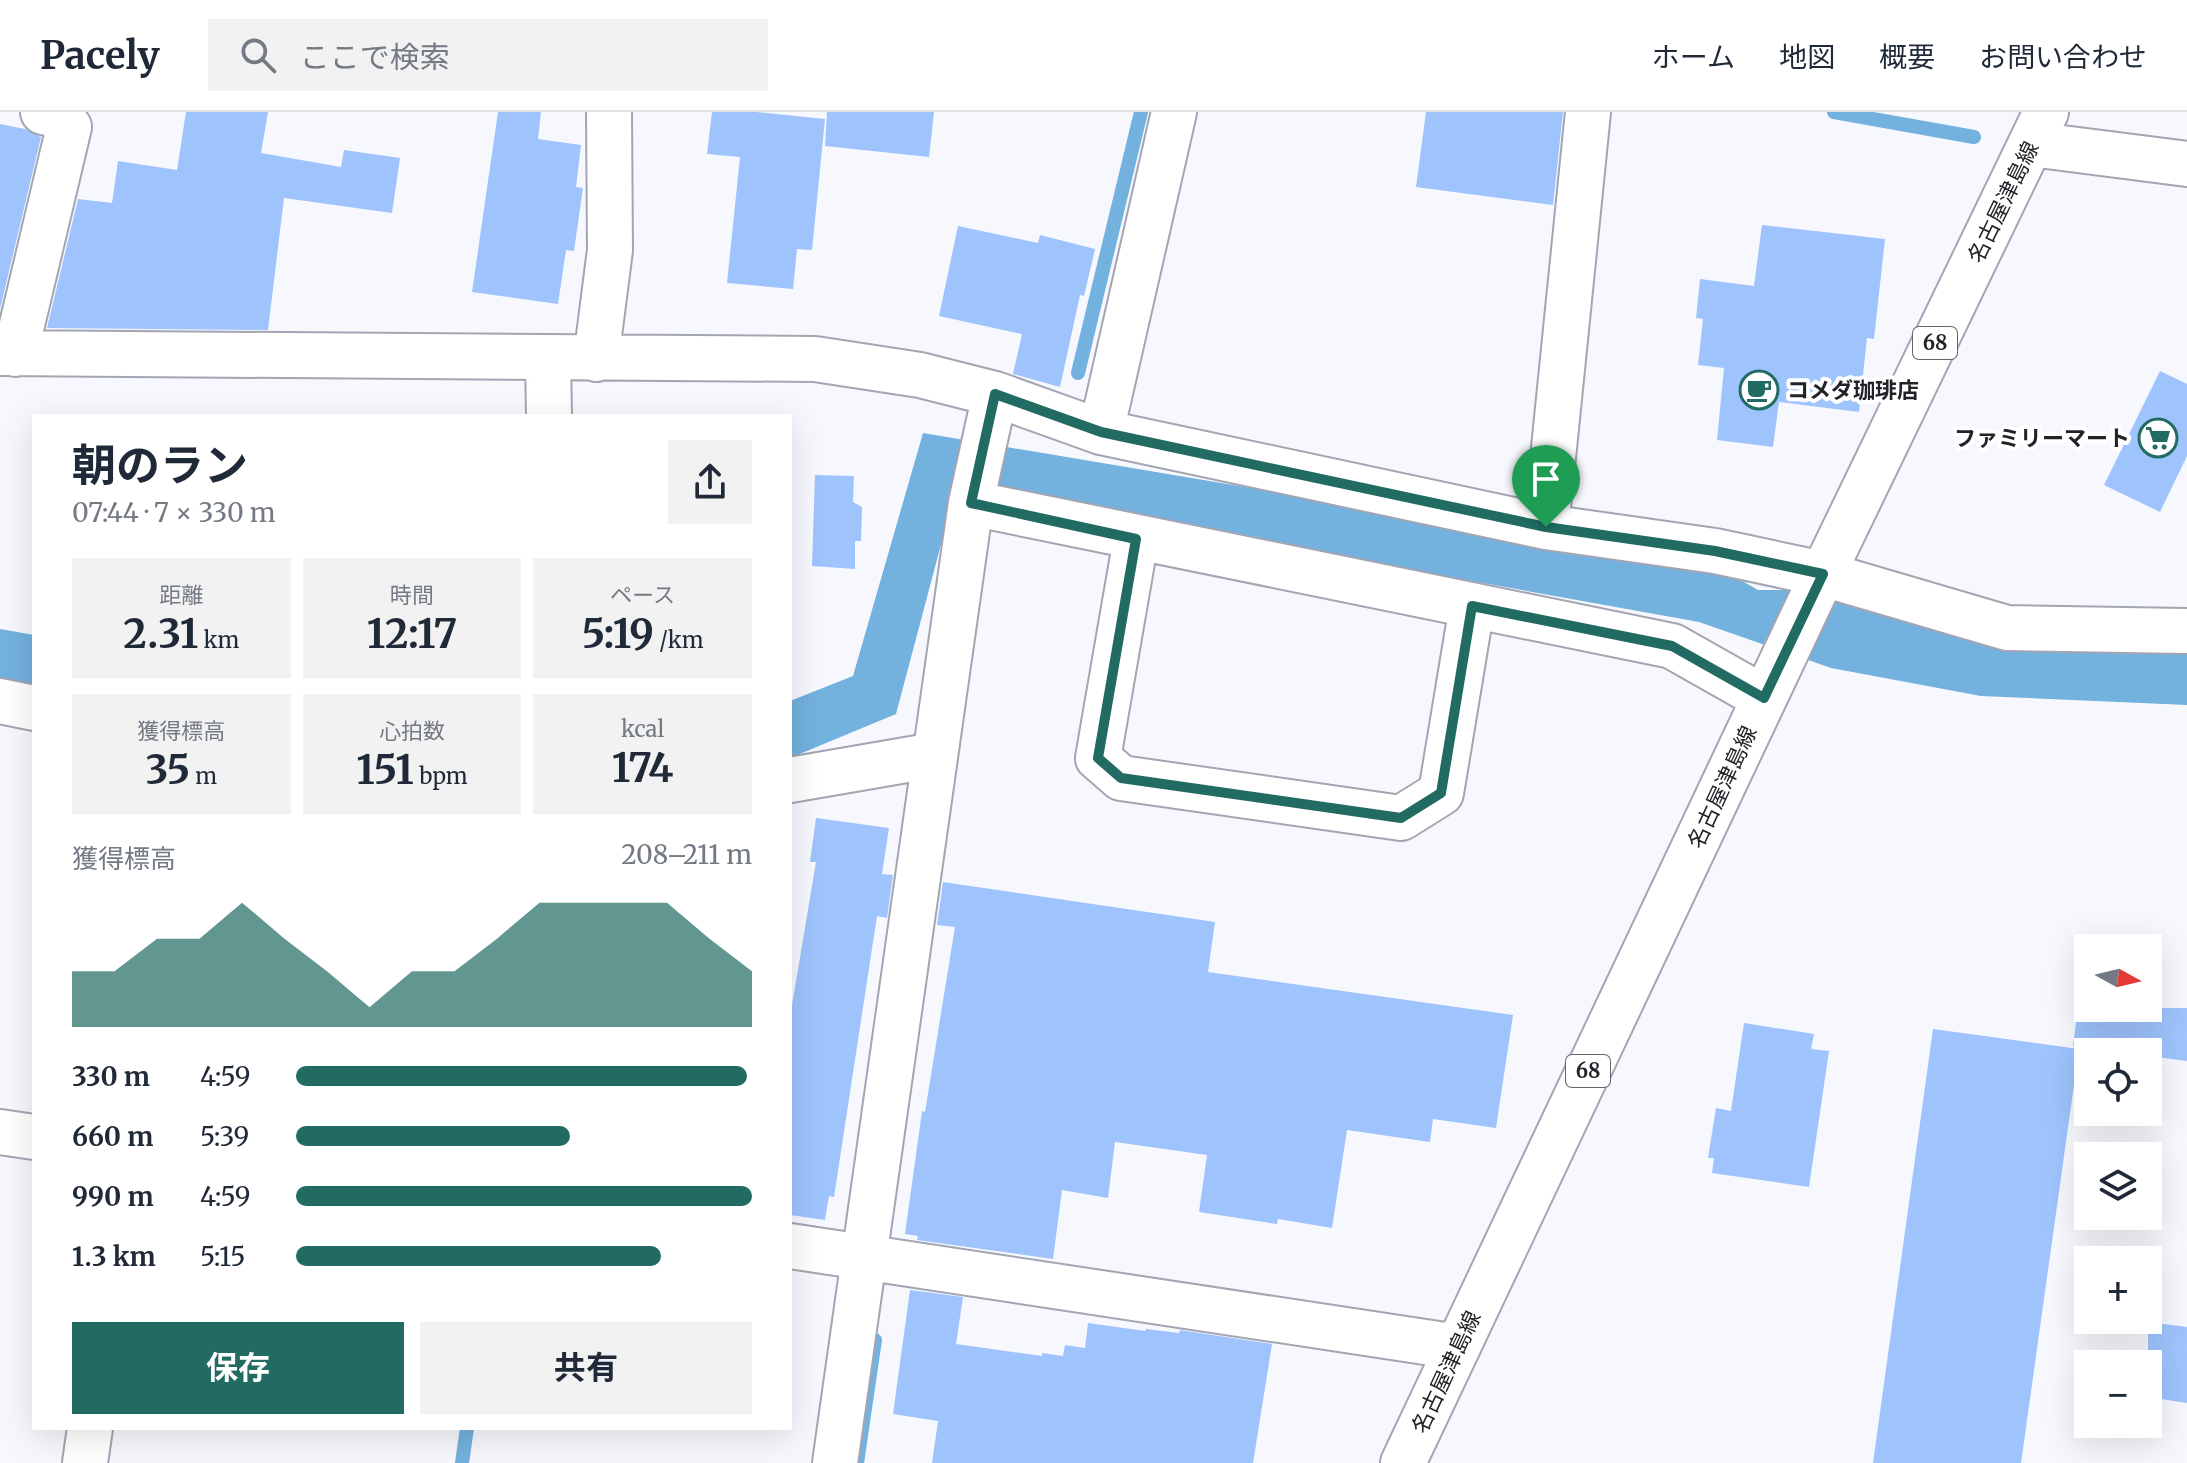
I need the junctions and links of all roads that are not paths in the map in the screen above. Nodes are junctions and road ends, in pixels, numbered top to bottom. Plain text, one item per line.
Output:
1 (43, 112) edge
2 (609, 112) edge
3 (1174, 112) edge
4 (1588, 112) edge
5 (2039, 128) edge
6 (2187, 164) edge
7 (7, 354) edge
8 (548, 358) junction
9 (596, 359) junction
10 (993, 403) junction
11 (549, 414) edge
12 (1101, 432) junction
13 (972, 499) junction
14 (1546, 527) junction
15 (1136, 539) junction
16 (1823, 574) junction
17 (1472, 606) junction
18 (2187, 631) edge
19 (1769, 688) junction
20 (0, 701) edge
21 (32, 708) edge
22 (935, 755) junction
23 (792, 780) edge
24 (0, 1132) edge
25 (32, 1137) edge
26 (792, 1246) edge
27 (864, 1256) junction
28 (1458, 1347) junction
29 (90, 1430) edge
30 (85, 1463) edge
31 (835, 1463) edge
32 (1403, 1463) edge

1 - 7 street
2 - 9 street
3 - 12 street
4 - 14 street
5 - 6 street
5 - 16 street, 名古屋津島線 / 68
7 - 8 street
8 - 9 street
8 - 11 street
9 - 10 street
10 - 12 street
10 - 13 street
12 - 14 street
13 - 15 street
13 - 22 street
14 - 16 street
15 - 17 street
15 - 17 street
16 - 18 street
16 - 19 street, 名古屋津島線 / 68
17 - 19 street
19 - 28 street, 名古屋津島線 / 68
20 - 21 street
22 - 23 street
22 - 27 street
24 - 25 street
26 - 27 street
27 - 28 street
27 - 31 street
28 - 32 street, 名古屋津島線 / 68
29 - 30 street

